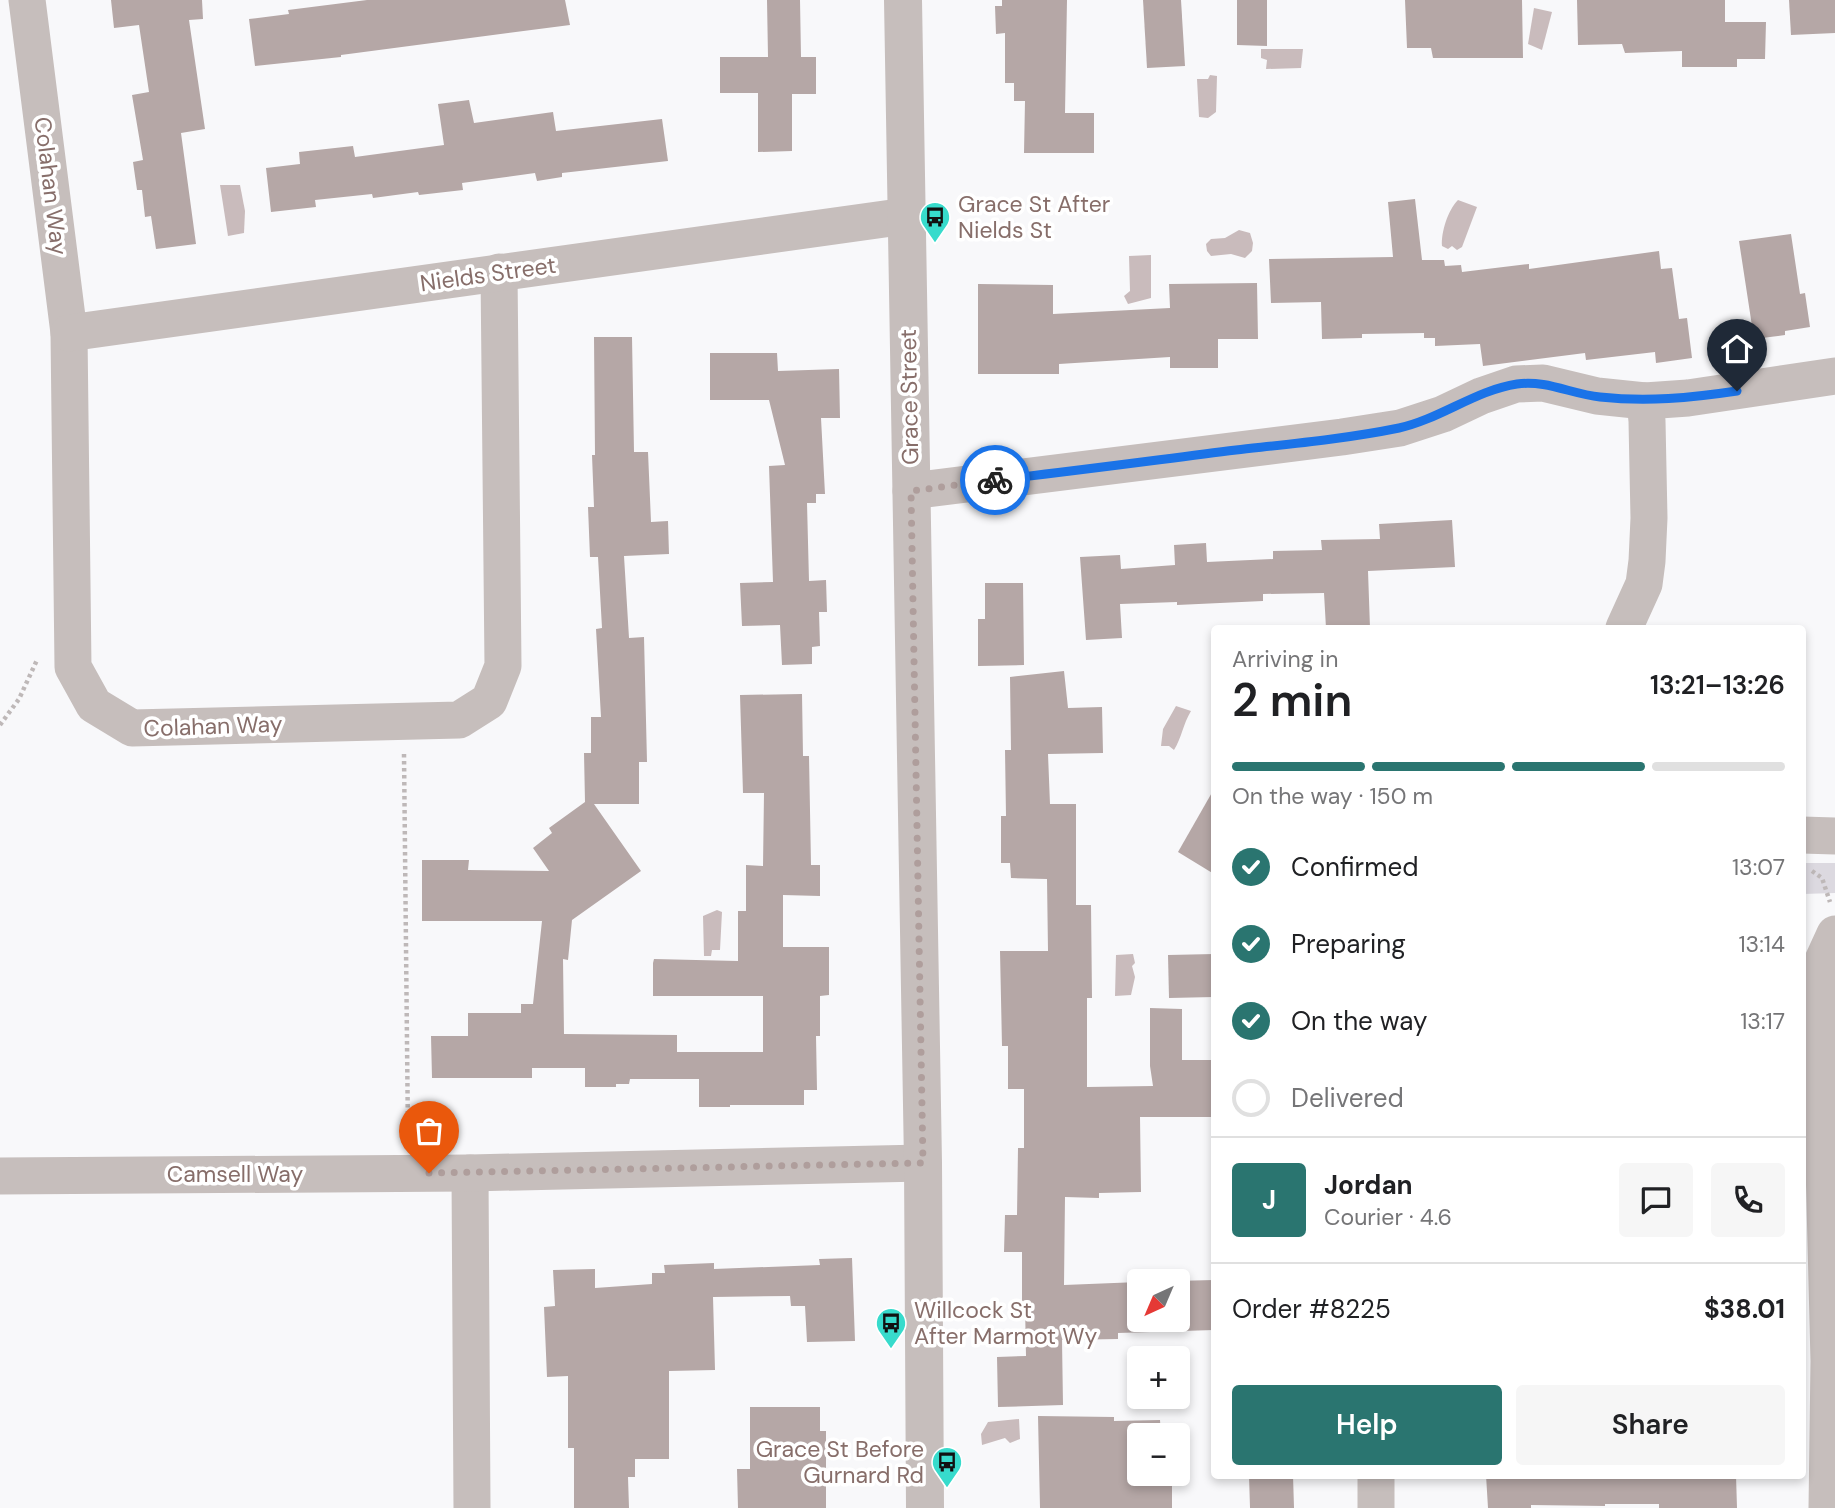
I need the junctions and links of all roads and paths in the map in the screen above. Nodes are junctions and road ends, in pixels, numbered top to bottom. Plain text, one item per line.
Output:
1 (27, 0) edge
2 (903, 0) edge
3 (906, 216) junction
4 (499, 272) junction
5 (69, 333) junction
6 (1835, 376) edge
7 (1645, 401) junction
8 (911, 491) junction
9 (1625, 625) edge
10 (40, 653) dead end
11 (403, 721) junction
12 (0, 725) edge
13 (1806, 835) edge
14 (1835, 836) edge
15 (1806, 869) edge
16 (1835, 908) edge
17 (1835, 934) edge
18 (923, 1163) junction
19 (408, 1173) junction
20 (470, 1173) junction
21 (0, 1176) edge
22 (1832, 1361) edge
23 (1376, 1479) edge
24 (472, 1508) edge
25 (925, 1508) edge
26 (1376, 1508) edge
27 (1827, 1508) edge

1 - 5 street, Colahan Way
2 - 3 street, Grace Street
3 - 4 street, Nields Street
3 - 8 street, Grace Street
4 - 5 street, Nields Street
4 - 11 street, Colahan Way
5 - 11 street, Colahan Way
6 - 7 street
7 - 8 street
7 - 9 street
8 - 18 street, Grace Street
10 - 12 path
11 - 19 path
13 - 14 street
15 - 16 path
17 - 22 street
18 - 20 street, Camsell Way
18 - 25 street, Grace Street
19 - 20 street, Camsell Way
19 - 21 street, Camsell Way
20 - 24 street
22 - 27 street
23 - 26 street

